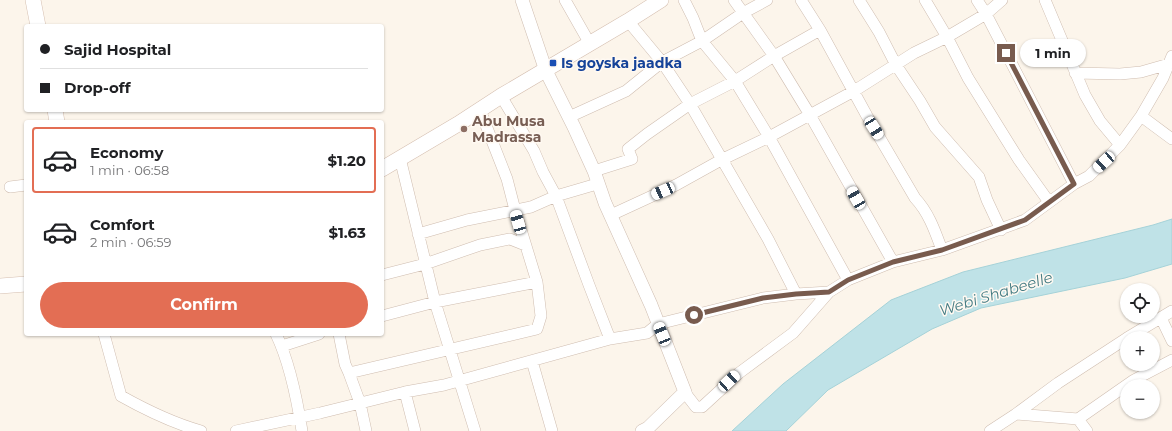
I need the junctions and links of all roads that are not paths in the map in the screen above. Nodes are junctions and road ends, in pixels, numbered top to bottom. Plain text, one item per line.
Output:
1 (33, 0) edge
2 (522, 0) edge
3 (565, 0) edge
4 (661, 0) edge
5 (684, 0) edge
6 (734, 0) edge
7 (767, 0) edge
8 (802, 0) edge
9 (859, 0) edge
10 (925, 0) edge
11 (977, 0) edge
12 (1002, 0) edge
13 (1045, 0) edge
14 (743, 13) junction
15 (986, 14) junction
16 (628, 21) junction
17 (38, 24) edge
18 (820, 30) junction
19 (947, 37) junction
20 (702, 41) junction
21 (590, 44) junction
22 (774, 56) junction
23 (1170, 60) edge
24 (662, 62) junction
25 (896, 66) junction
26 (546, 71) junction
27 (1075, 73) junction
28 (735, 80) junction
29 (1168, 81) edge
30 (854, 91) junction
31 (501, 96) junction
32 (690, 104) junction
33 (480, 110) junction
34 (810, 115) junction
35 (1141, 116) junction
36 (569, 117) junction
37 (769, 137) junction
38 (1172, 139) edge
39 (1120, 145) junction
40 (400, 158) junction
41 (721, 160) junction
42 (384, 168) edge
43 (596, 178) junction
44 (1074, 184) junction
45 (24, 185) edge
46 (10, 187) dead end
47 (556, 196) junction
48 (1049, 202) junction
49 (515, 210) junction
50 (611, 215) junction
51 (1001, 230) junction
52 (418, 234) junction
53 (525, 245) junction
54 (942, 250) junction
55 (893, 262) junction
56 (425, 264) junction
57 (384, 274) edge
58 (848, 280) junction
59 (537, 282) junction
60 (24, 284) edge
61 (0, 286) edge
62 (829, 292) junction
63 (796, 294) junction
64 (435, 302) junction
65 (1172, 311) edge
66 (384, 315) edge
67 (1161, 318) junction
68 (658, 324) junction
69 (1139, 331) edge
70 (105, 336) edge
71 (277, 336) edge
72 (313, 336) edge
73 (339, 336) edge
74 (610, 339) junction
75 (1172, 340) edge
76 (1120, 343) edge
77 (282, 346) junction
78 (450, 349) junction
79 (532, 360) junction
80 (1172, 360) edge
81 (349, 373) junction
82 (460, 380) junction
83 (405, 392) junction
84 (685, 392) junction
85 (360, 404) junction
86 (1016, 414) junction
87 (300, 417) junction
88 (1078, 420) junction
89 (201, 431) edge
90 (236, 431) edge
91 (302, 431) edge
92 (366, 431) edge
93 (415, 431) edge
94 (475, 431) edge
95 (552, 431) edge
96 (642, 431) edge
97 (990, 431) edge
98 (1086, 431) edge

1 - 17 main road
2 - 26 street
3 - 21 street
4 - 16 main road
5 - 20 street
6 - 14 street
7 - 14 street
8 - 18 street
9 - 25 street
10 - 19 street
11 - 15 street
12 - 15 street
13 - 27 street
14 - 20 street
14 - 22 street
15 - 19 street
15 - 44 street
16 - 21 main road
16 - 24 street
18 - 22 street
18 - 30 street
19 - 25 street
19 - 48 street
20 - 24 street
20 - 28 street
21 - 26 main road
22 - 28 street
22 - 34 street
23 - 27 street
23 - 29 street
24 - 32 street
24 - 36 street
25 - 30 street
25 - 51 street
26 - 31 main road
26 - 36 street
27 - 39 street
28 - 32 street
28 - 37 street
29 - 35 street
30 - 34 street
30 - 54 street
31 - 33 main road
31 - 47 street
32 - 41 street
32 - 43 street
33 - 40 main road
33 - 49 street
34 - 37 street
34 - 55 street
35 - 38 street
35 - 39 street
36 - 43 street
37 - 41 street
37 - 58 street
39 - 44 street
40 - 42 main road
40 - 52 street
41 - 50 street
41 - 63 street
43 - 47 street
43 - 50 street
44 - 48 street
45 - 46 street
47 - 49 street
47 - 74 street
48 - 51 street
49 - 52 street
49 - 53 street
50 - 68 street
51 - 54 street
52 - 56 street
53 - 56 street
53 - 59 street
54 - 55 street
55 - 58 street
56 - 57 street
56 - 64 street
58 - 62 street
59 - 64 street
59 - 78 street
60 - 61 main road
62 - 63 street
62 - 84 street
63 - 68 street
64 - 66 street
64 - 78 street
65 - 67 street
67 - 69 street
67 - 75 street
68 - 74 street
68 - 84 street
70 - 89 street
71 - 77 street
72 - 77 street
73 - 81 street
74 - 79 street
76 - 86 street
77 - 87 street
78 - 81 street
78 - 82 street
79 - 82 street
79 - 95 street
80 - 88 street
81 - 85 street
82 - 83 street
82 - 94 street
83 - 85 street
83 - 93 street
84 - 96 street
85 - 87 street
85 - 92 street
86 - 88 street
86 - 97 street
87 - 90 street
87 - 91 street
88 - 98 street

